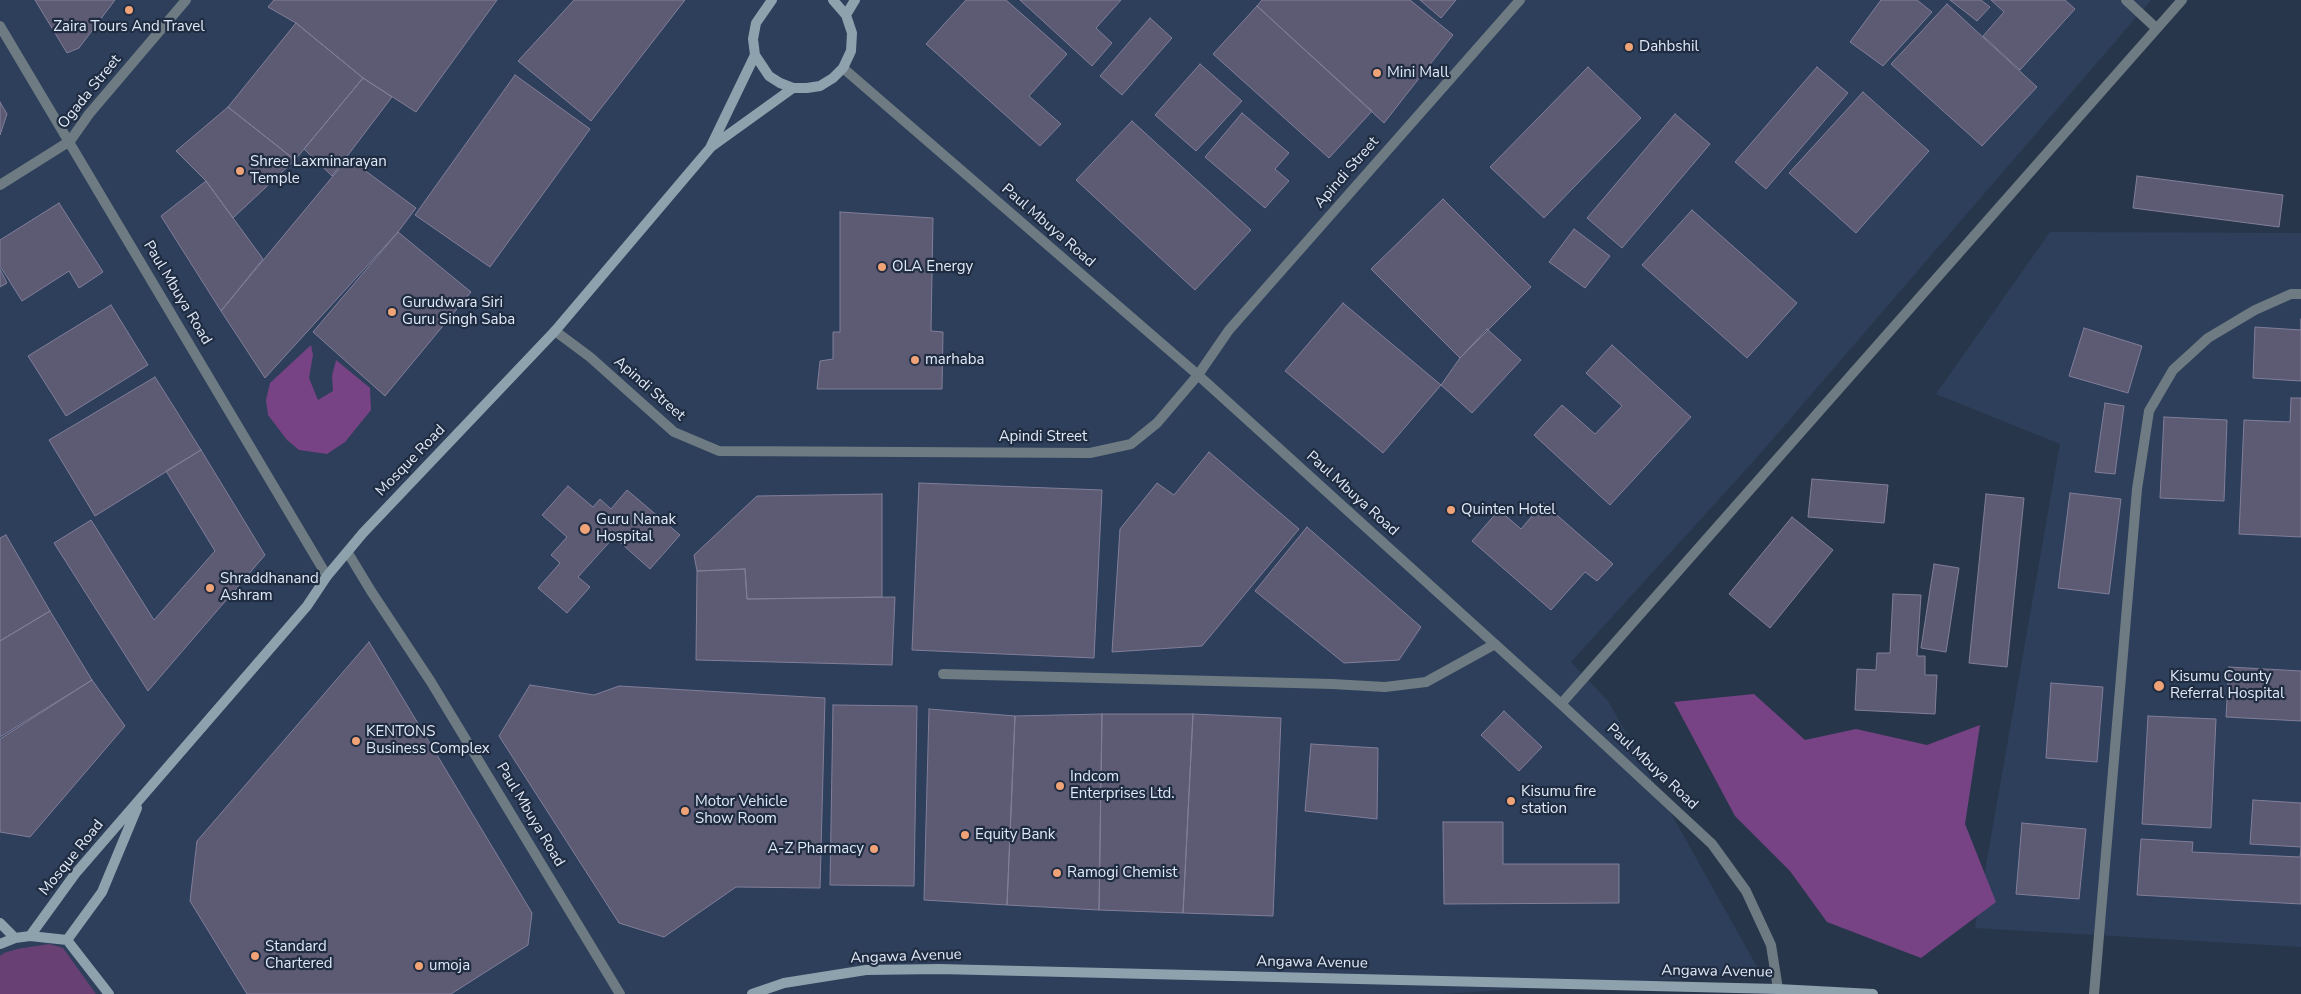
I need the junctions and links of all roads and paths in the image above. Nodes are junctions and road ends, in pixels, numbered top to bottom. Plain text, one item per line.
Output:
1 (186, 0) edge
2 (772, 0) edge
3 (833, 0) edge
4 (855, 0) edge
5 (1520, 0) edge
6 (2126, 0) edge
7 (2182, 0) edge
8 (846, 15) junction
9 (0, 26) edge
10 (2156, 28) junction
11 (755, 55) junction
12 (843, 68) junction
13 (792, 88) junction
14 (70, 141) junction
15 (711, 146) junction
16 (0, 185) edge
17 (2301, 294) edge
18 (555, 331) junction
19 (1198, 375) junction
20 (348, 553) junction
21 (327, 576) junction
22 (1495, 644) junction
23 (943, 674) dead end
24 (1561, 704) junction
25 (140, 800) junction
26 (0, 923) edge
27 (30, 936) junction
28 (15, 938) junction
29 (67, 940) junction
30 (0, 944) edge
31 (1778, 989) junction
32 (109, 994) edge
33 (620, 994) edge
34 (752, 994) edge
35 (1873, 994) edge
36 (2094, 994) edge

1 - 14 street, Ogada Street
2 - 11 main road
3 - 8 main road
4 - 8 main road
5 - 19 street, Apindi Street
6 - 10 street
7 - 10 street
8 - 12 main road
9 - 14 street, Paul Mbuya Road
10 - 24 street
11 - 13 main road
11 - 15 main road, Mosque Road
12 - 13 main road
12 - 19 street, Paul Mbuya Road
13 - 15 main road, Mosque Road
14 - 16 street, Ogada Street
14 - 21 street, Paul Mbuya Road
15 - 18 main road, Mosque Road
17 - 36 street
18 - 19 street, Apindi Street
18 - 20 main road, Mosque Road
19 - 22 street, Paul Mbuya Road
20 - 21 main road, Mosque Road
20 - 33 street, Paul Mbuya Road
21 - 25 main road, Mosque Road
22 - 23 street
22 - 24 street, Paul Mbuya Road
24 - 31 street, Paul Mbuya Road
25 - 27 main road, Mosque Road
25 - 29 main road, Mosque Road
26 - 28 main road
27 - 28 main road
27 - 29 main road
28 - 30 main road
29 - 32 main road
31 - 34 main road, Angawa Avenue
31 - 35 main road, Angawa Avenue

